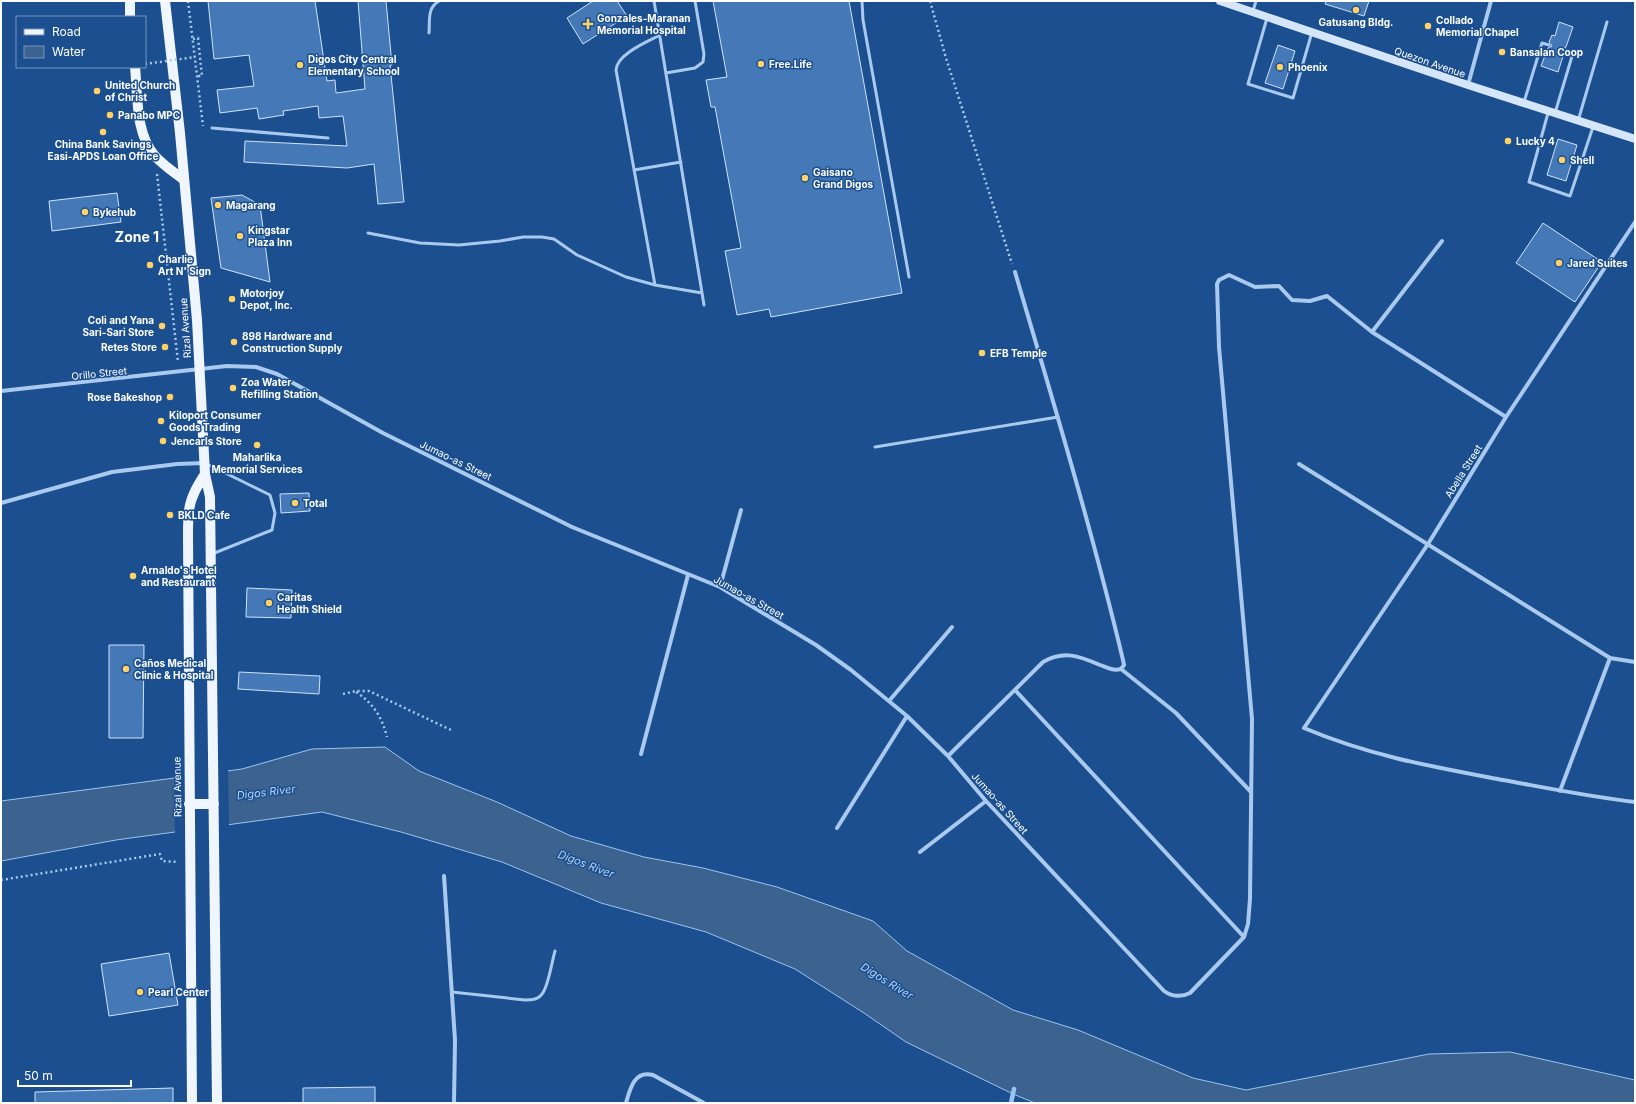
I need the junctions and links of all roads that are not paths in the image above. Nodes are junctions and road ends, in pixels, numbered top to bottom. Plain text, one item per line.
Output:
1 (130, 1) edge
2 (165, 1) edge
3 (439, 1) edge
4 (654, 1) edge
5 (695, 1) edge
6 (862, 1) edge
7 (1220, 1) edge
8 (1256, 1) edge
9 (1491, 1) edge
10 (1253, 12) junction
11 (130, 16) edge
12 (1267, 17) junction
13 (1607, 22) dead end
14 (429, 32) dead end
15 (1312, 32) junction
16 (660, 35) junction
17 (1548, 45) dead end
18 (1565, 50) dead end
19 (135, 68) edge
20 (666, 73) junction
21 (1468, 85) junction
22 (1524, 103) junction
23 (1552, 112) junction
24 (1578, 120) junction
25 (1594, 126) junction
26 (212, 128) dead end
27 (328, 138) dead end
28 (1635, 139) edge
29 (681, 162) junction
30 (634, 170) junction
31 (184, 180) junction
32 (1635, 222) edge
33 (368, 234) dead end
34 (1442, 241) dead end
35 (1015, 272) road end
36 (909, 277) dead end
37 (655, 285) junction
38 (702, 293) junction
39 (704, 306) dead end
40 (1372, 332) junction
41 (200, 370) junction
42 (1, 391) edge
43 (1058, 417) junction
44 (1506, 417) junction
45 (875, 447) dead end
46 (204, 463) junction
47 (1299, 464) dead end
48 (205, 474) junction
49 (1, 503) edge
50 (741, 510) dead end
51 (1428, 544) junction
52 (210, 554) junction
53 (688, 575) junction
54 (720, 588) junction
55 (952, 627) dead end
56 (1610, 658) junction
57 (1635, 662) edge
58 (1121, 669) junction
59 (1015, 690) junction
60 (889, 701) junction
61 (907, 716) junction
62 (641, 754) dead end
63 (948, 756) junction
64 (1560, 791) junction
65 (1251, 792) junction
66 (986, 801) junction
67 (1635, 802) edge
68 (189, 804) junction
69 (214, 804) junction
70 (838, 828) dead end
71 (920, 852) dead end
72 (444, 876) dead end
73 (1244, 936) junction
74 (555, 951) dead end
75 (452, 992) junction
76 (192, 1103) edge
77 (217, 1103) edge
78 (454, 1103) edge
79 (626, 1103) edge
80 (704, 1103) edge

1 - 11 main road
2 - 31 main road, Rizal Avenue
3 - 14 lane
4 - 16 lane
5 - 20 lane
6 - 36 lane
7 - 10 main road, Quezon Avenue
8 - 10 lane
9 - 21 street
10 - 12 main road, Quezon Avenue
12 - 15 main road, Quezon Avenue
12 - 15 lane
13 - 24 lane
15 - 21 main road, Quezon Avenue
16 - 20 lane
16 - 30 lane
17 - 22 lane
18 - 23 lane
19 - 31 main road
20 - 29 lane
21 - 22 main road, Quezon Avenue
22 - 23 main road, Quezon Avenue
23 - 24 main road, Quezon Avenue
23 - 25 lane
24 - 25 main road, Quezon Avenue
25 - 28 main road, Quezon Avenue
26 - 27 lane
29 - 30 lane
29 - 38 lane
30 - 37 lane
31 - 41 main road, Rizal Avenue
32 - 44 street, Abella Street
33 - 37 lane
34 - 40 street
35 - 43 street
37 - 38 lane
38 - 39 lane
40 - 44 street
40 - 65 street
41 - 42 street, Orillo Street
41 - 46 main road, Rizal Avenue
41 - 53 street, Jumao-as Street
43 - 45 lane
43 - 58 street
44 - 51 street, Abella Street
46 - 48 main road, Rizal Avenue
46 - 49 street
46 - 52 lane
47 - 51 street
48 - 52 main road, Rizal Avenue
48 - 68 main road, Rizal Avenue
50 - 54 street
51 - 56 street
51 - 64 street, Abella Street
52 - 69 main road, Rizal Avenue
53 - 54 street, Jumao-as Street
53 - 62 street
54 - 60 street, Jumao-as Street
55 - 60 street
56 - 57 street
56 - 64 street
58 - 59 street
58 - 65 street
59 - 63 street
59 - 73 street
60 - 61 street, Jumao-as Street
61 - 63 street, Jumao-as Street
61 - 70 street
63 - 66 street, Jumao-as Street
64 - 67 street
65 - 73 street
66 - 71 street
66 - 73 street, Jumao-as Street
68 - 69 main road
68 - 76 main road, Rizal Avenue
69 - 77 main road, Rizal Avenue
72 - 75 street
74 - 75 lane
75 - 78 street
79 - 80 street

